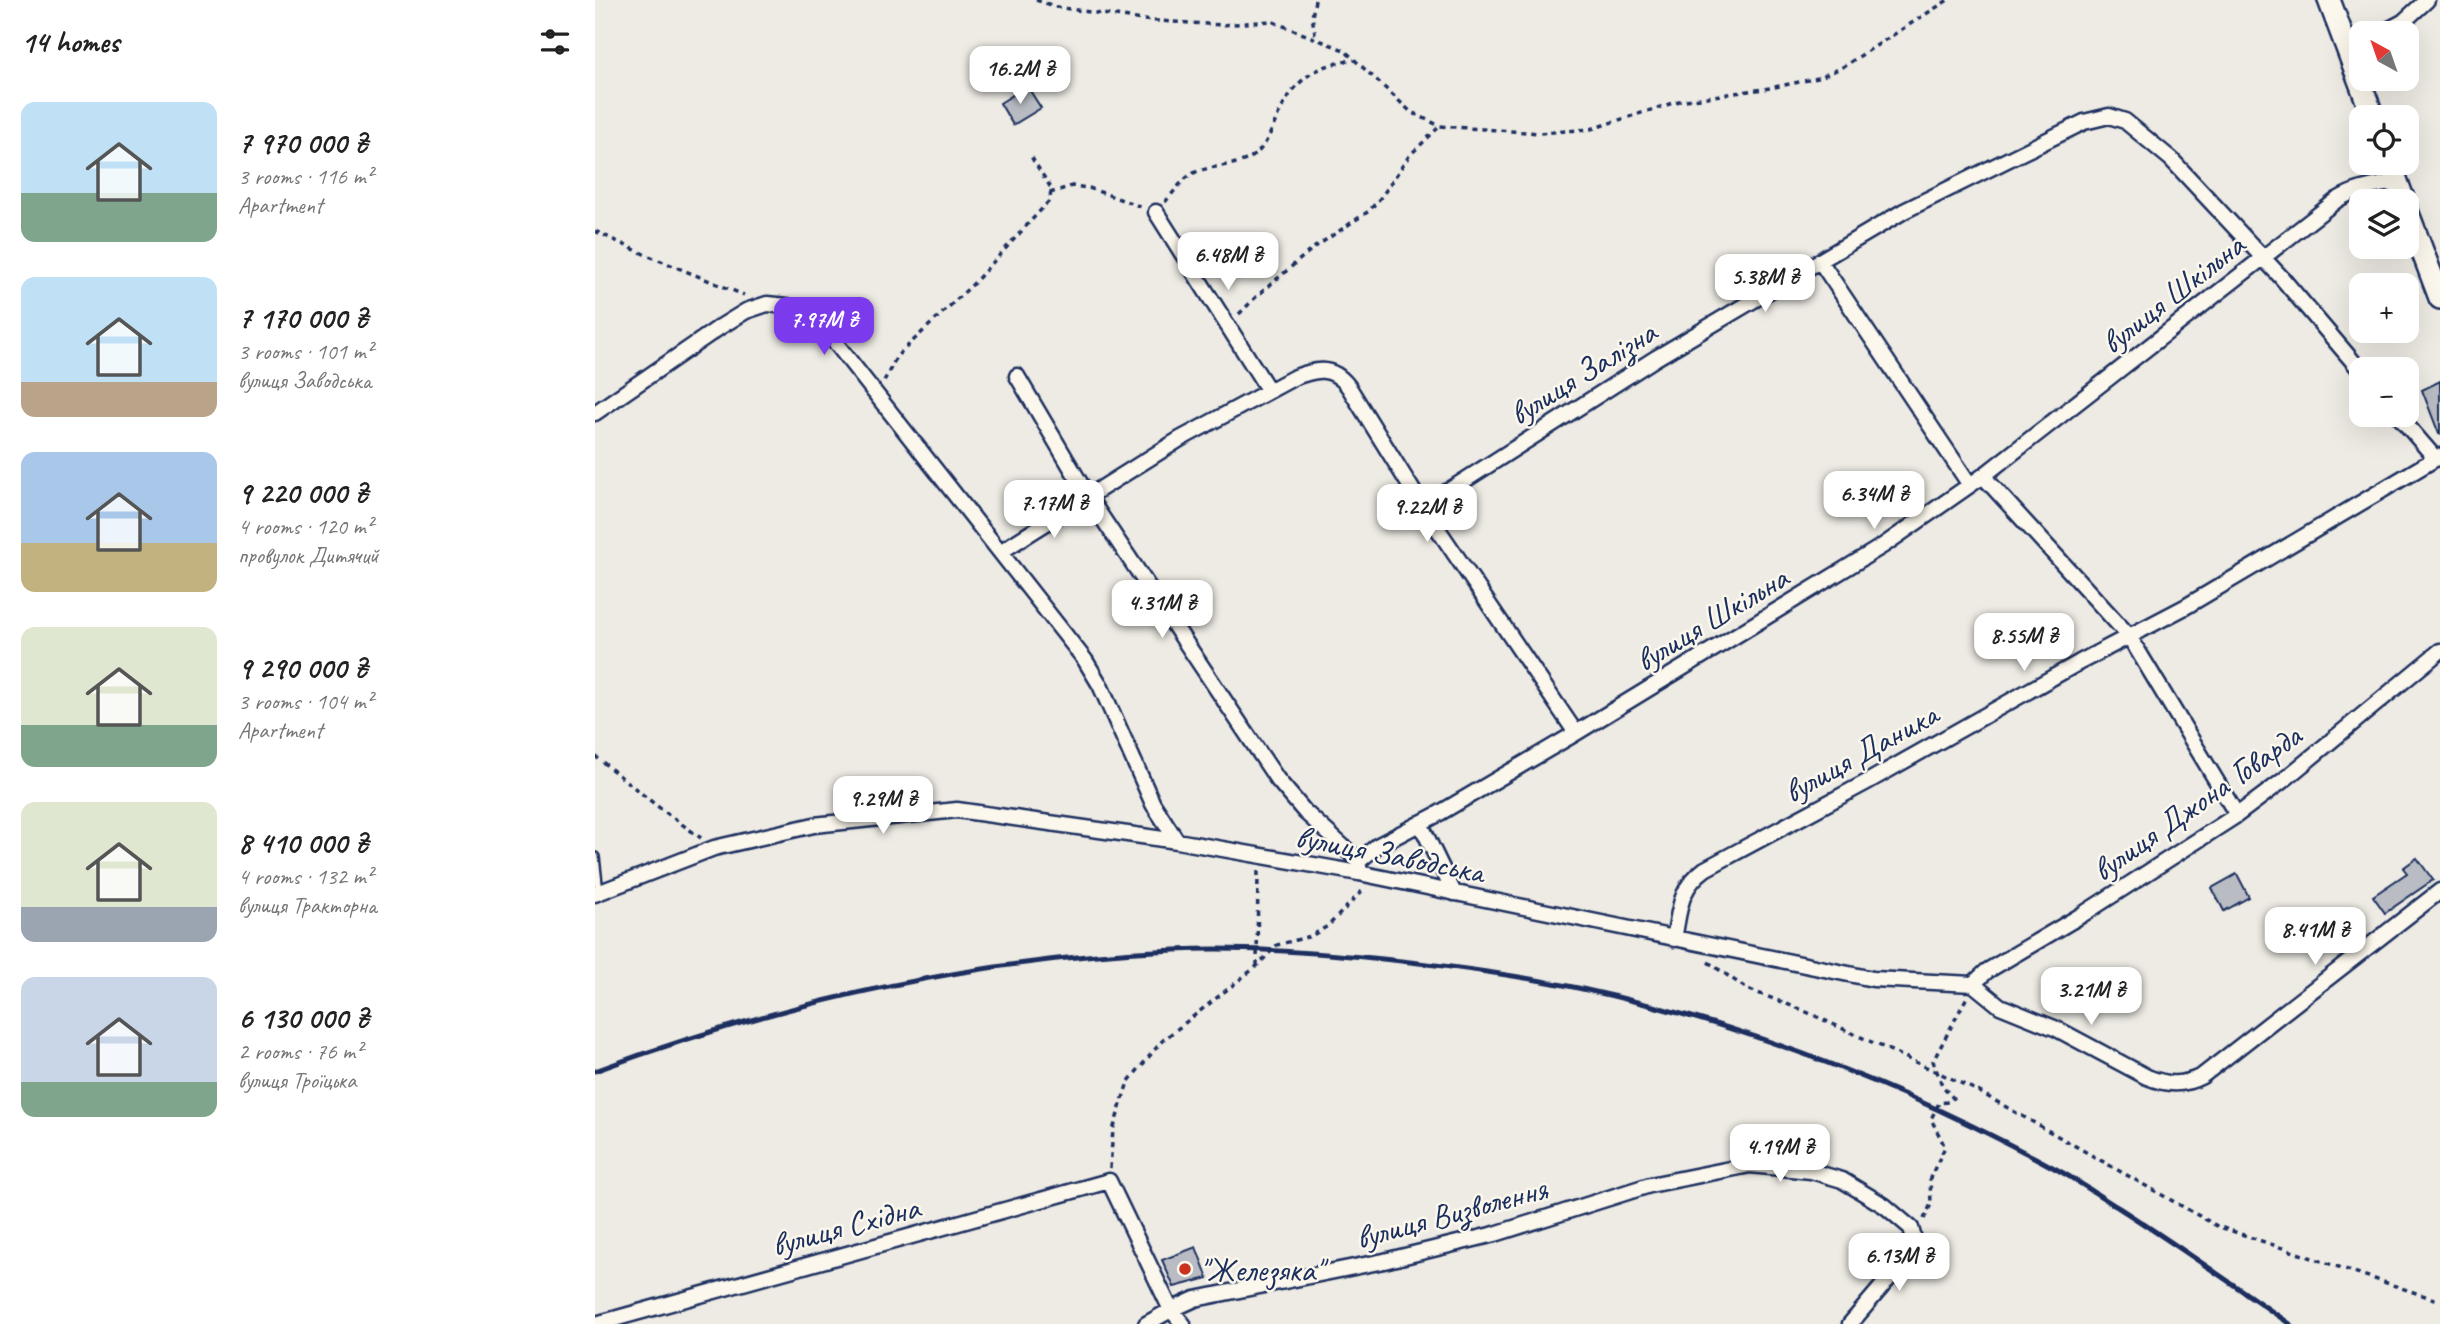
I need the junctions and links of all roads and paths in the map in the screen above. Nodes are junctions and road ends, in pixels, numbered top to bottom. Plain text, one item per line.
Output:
1 (1037, 0) edge
2 (1315, 0) edge
3 (1948, 0) edge
4 (2329, 0) edge
5 (2427, 0) edge
6 (2404, 21) edge
7 (2349, 37) edge
8 (1316, 38) junction
9 (1355, 60) junction
10 (1440, 126) junction
11 (1030, 155) dead end
12 (2397, 182) edge
13 (1051, 192) junction
14 (1156, 212) junction
15 (595, 230) edge
16 (2419, 242) edge
17 (2263, 258) junction
18 (1820, 261) junction
19 (2440, 298) edge
20 (767, 304) junction
21 (1228, 326) junction
22 (2349, 357) edge
23 (1017, 376) dead end
24 (1269, 391) junction
25 (876, 396) junction
26 (595, 413) edge
27 (2409, 427) edge
28 (2438, 457) edge
29 (1983, 476) junction
30 (1971, 485) junction
31 (1089, 498) junction
32 (1423, 507) junction
33 (1000, 552) junction
34 (2129, 636) junction
35 (2440, 651) edge
36 (1576, 733) junction
37 (595, 756) edge
38 (2237, 816) junction
39 (1420, 823) junction
40 (1177, 841) junction
41 (714, 848) junction
42 (595, 857) edge
43 (1259, 857) junction
44 (1359, 867) junction
45 (1375, 877) junction
46 (2440, 891) edge
47 (597, 893) edge
48 (1454, 893) junction
49 (1674, 939) junction
50 (1705, 960) dead end
51 (1257, 965) junction
52 (1973, 984) junction
53 (1937, 1072) junction
54 (1109, 1181) junction
55 (1912, 1234) junction
56 (2440, 1301) edge
57 (1171, 1310) junction
58 (596, 1324) edge
59 (1146, 1324) edge
60 (1183, 1324) edge
61 (1850, 1324) edge

1 - 8 path
2 - 8 path
3 - 10 path
4 - 7 street
5 - 6 street
8 - 9 path
9 - 10 path
9 - 14 path
10 - 21 path
11 - 13 path
12 - 17 street, вулиця Шкільна
13 - 14 path
13 - 25 path
14 - 21 street
15 - 20 path
16 - 19 street
17 - 18 street, вулиця Залізна
17 - 22 street
17 - 29 street, вулиця Шкільна
18 - 30 street
18 - 32 street, вулиця Залізна
20 - 25 street
20 - 26 street
21 - 24 street
23 - 31 street
24 - 31 street
24 - 32 street
25 - 33 street
27 - 28 street
28 - 34 street, вулиця Даника
29 - 30 street, вулиця Шкільна
29 - 34 street
30 - 36 street, вулиця Шкільна
31 - 33 street
31 - 44 street
32 - 36 street
33 - 40 street
34 - 38 street
34 - 49 street, вулиця Даника
35 - 38 street, вулиця Джона Говарда
36 - 39 street, вулиця Шкільна
37 - 41 path
38 - 52 street, вулиця Джона Говарда
39 - 44 street, вулиця Шкільна
39 - 48 street
40 - 41 street, вулиця Заводська
40 - 43 street, вулиця Заводська
41 - 47 street, вулиця Заводська
42 - 47 lane
43 - 44 street, вулиця Заводська
43 - 51 path
44 - 45 street, вулиця Заводська
45 - 48 street, вулиця Заводська
45 - 51 path
46 - 52 street
48 - 49 street, вулиця Заводська
49 - 52 street, вулиця Заводська
50 - 53 path
51 - 54 path
52 - 53 path
53 - 55 path
53 - 56 path
54 - 57 street
54 - 58 street, вулиця Східна
55 - 57 street, вулиця Визволення
55 - 61 street
57 - 59 street, вулиця Визволення
57 - 60 street

